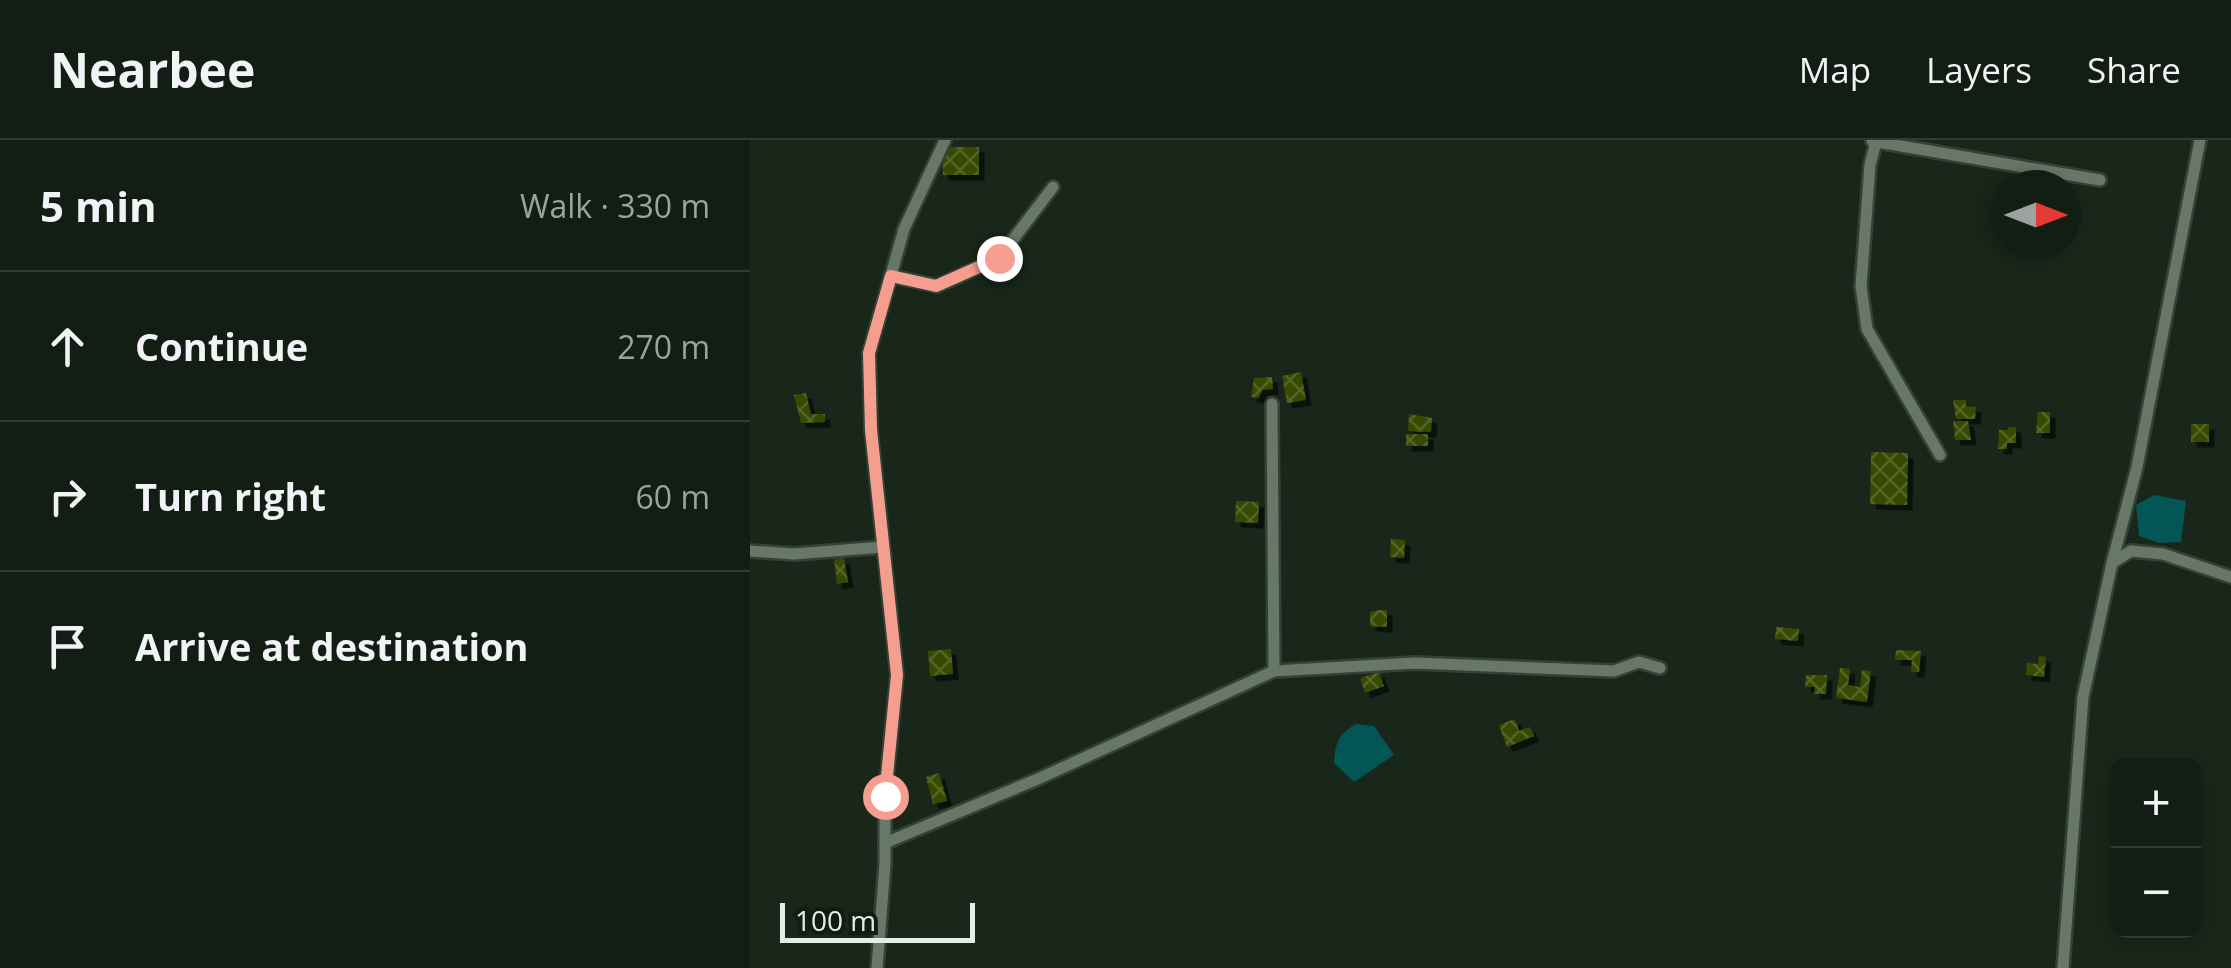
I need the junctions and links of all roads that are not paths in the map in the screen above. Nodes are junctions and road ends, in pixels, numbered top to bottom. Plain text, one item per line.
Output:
1 (946, 140) edge
2 (2200, 140) edge
3 (1872, 141) edge
4 (2100, 180) dead end
5 (1054, 187) dead end
6 (891, 276) junction
7 (1272, 404) dead end
8 (1940, 455) dead end
9 (883, 546) junction
10 (750, 550) edge
11 (2112, 563) junction
12 (2231, 577) edge
13 (1660, 668) dead end
14 (1274, 671) junction
15 (885, 843) junction
16 (877, 968) edge
17 (2063, 968) edge

1 - 6 street
2 - 11 street
3 - 4 street
3 - 8 street
5 - 6 street
6 - 9 street
7 - 14 street
9 - 10 street
9 - 15 street
11 - 12 street
11 - 17 street
13 - 14 street
14 - 15 street
15 - 16 street

